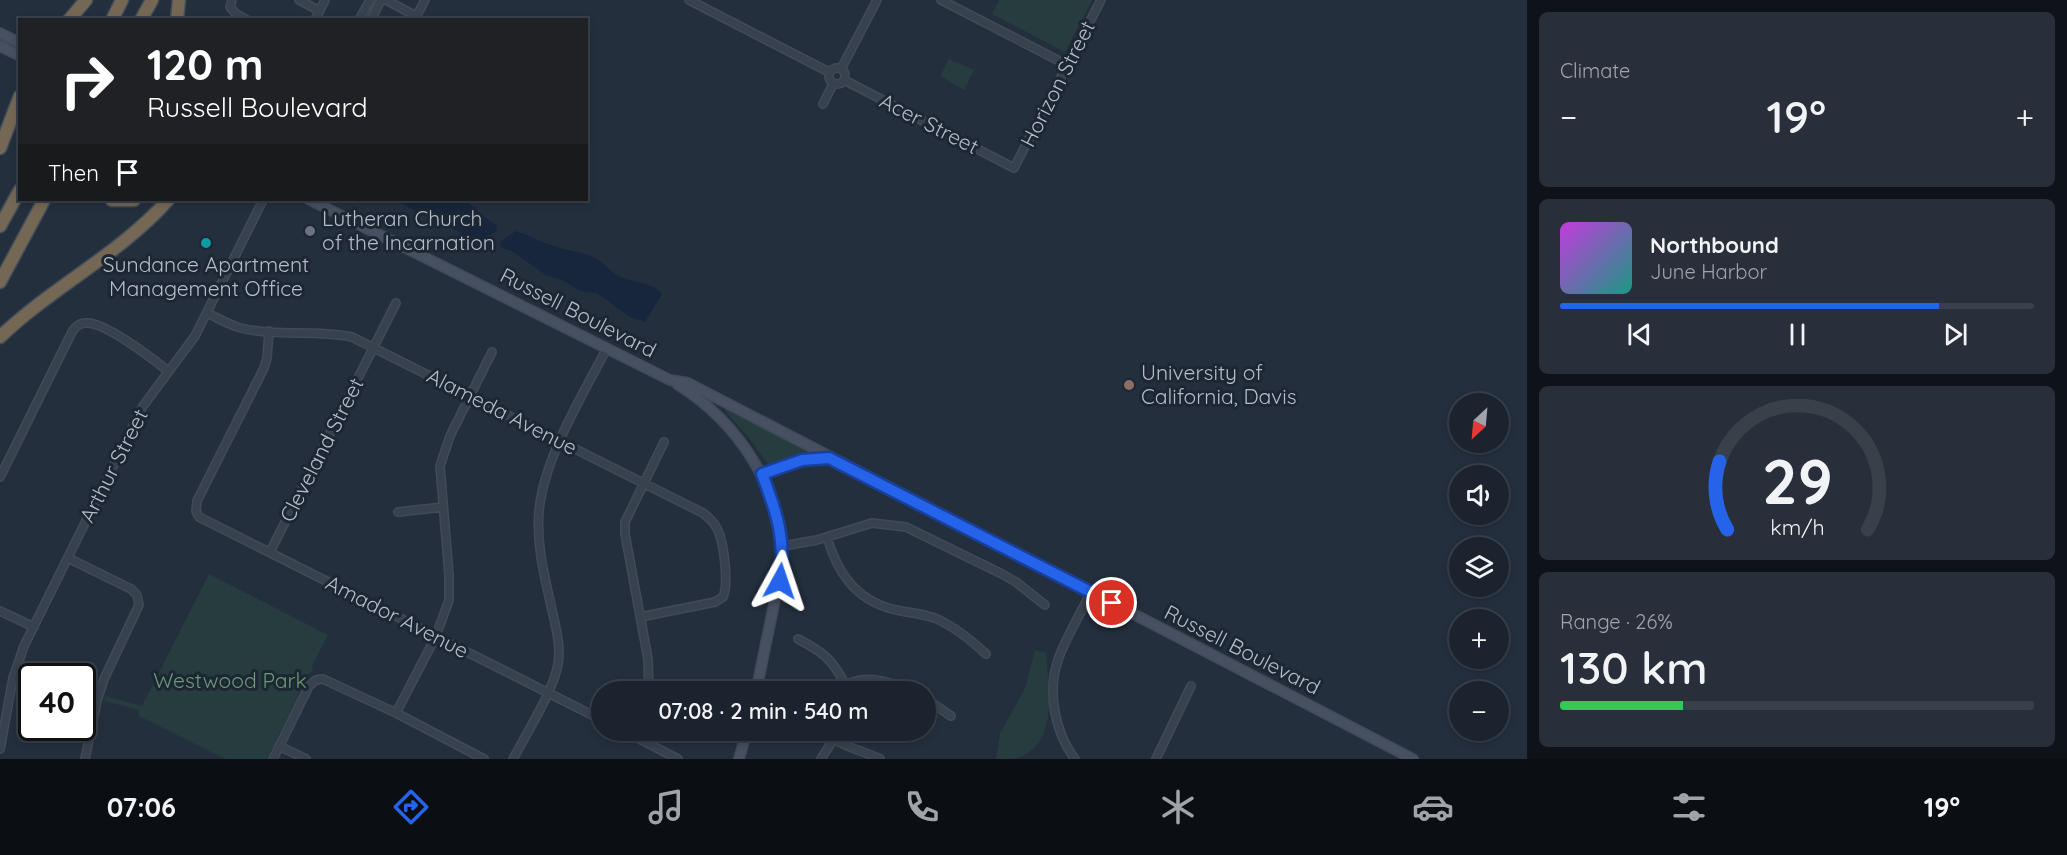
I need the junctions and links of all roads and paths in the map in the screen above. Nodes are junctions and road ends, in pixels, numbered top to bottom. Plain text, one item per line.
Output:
1 (86, 0) edge
2 (122, 0) edge
3 (152, 0) edge
4 (178, 0) edge
5 (232, 0) edge
6 (299, 0) edge
7 (325, 0) edge
8 (370, 0) edge
9 (381, 0) edge
10 (386, 0) edge
11 (425, 0) edge
12 (689, 0) edge
13 (876, 0) edge
14 (941, 0) edge
15 (1101, 0) edge
16 (320, 11) junction
17 (71, 18) edge
18 (113, 18) edge
19 (142, 18) edge
20 (177, 18) edge
21 (244, 18) edge
22 (316, 18) edge
23 (361, 18) edge
24 (372, 18) edge
25 (415, 18) edge
26 (0, 33) edge
27 (18, 42) edge
28 (0, 46) edge
29 (18, 55) edge
30 (1067, 65) junction
31 (841, 69) junction
32 (830, 72) junction
33 (844, 80) junction
34 (833, 84) junction
35 (18, 101) edge
36 (823, 104) dead end
37 (0, 148) edge
38 (1014, 168) joint
39 (18, 194) edge
40 (43, 201) edge
41 (167, 201) edge
42 (263, 201) edge
43 (312, 201) edge
44 (0, 226) edge
45 (0, 282) edge
46 (396, 303) dead end
47 (207, 313) junction
48 (269, 331) junction
49 (0, 337) edge
50 (373, 348) junction
51 (607, 348) junction
52 (492, 352) dead end
53 (168, 371) junction
54 (670, 380) junction
55 (470, 396) junction
56 (560, 441) junction
57 (664, 442) dead end
58 (829, 458) junction
59 (762, 474) junction
60 (0, 477) edge
61 (643, 483) junction
62 (443, 507) junction
63 (398, 512) dead end
64 (827, 537) junction
65 (783, 546) junction
66 (270, 552) junction
67 (68, 558) junction
68 (1091, 592) junction
69 (1045, 605) dead end
70 (0, 611) edge
71 (640, 617) junction
72 (34, 627) junction
73 (436, 636) junction
74 (798, 639) dead end
75 (986, 654) dead end
76 (649, 681) edge
77 (758, 681) edge
78 (843, 681) edge
79 (1191, 686) dead end
80 (548, 692) junction
81 (936, 706) edge
82 (396, 714) junction
83 (591, 714) edge
84 (951, 716) dead end
85 (647, 741) edge
86 (744, 741) edge
87 (832, 741) edge
88 (835, 741) edge
89 (279, 746) junction
90 (0, 749) edge
91 (85, 759) edge
92 (273, 759) edge
93 (306, 759) edge
94 (484, 759) edge
95 (513, 759) edge
96 (678, 759) edge
97 (739, 759) edge
98 (821, 759) edge
99 (880, 759) edge
100 (1075, 759) edge
101 (1156, 759) edge
102 (1413, 759) edge

1 - 17 highway
2 - 18 highway
3 - 19 highway
4 - 20 highway
5 - 21 street
6 - 16 street
7 - 16 street
8 - 23 street
9 - 24 street
10 - 25 street
11 - 25 street
12 - 32 street
13 - 31 street
14 - 30 street
15 - 30 street, Horizon Street
16 - 22 street
26 - 27 main road
28 - 29 main road
30 - 38 street, Horizon Street
31 - 32 street
31 - 33 street
32 - 34 street
33 - 34 street
33 - 38 street, Acer Street
34 - 36 street
35 - 37 highway
39 - 44 highway
40 - 45 highway
41 - 49 highway
42 - 47 street, Arthur Street
43 - 51 main road, Russell Boulevard
46 - 50 street, Cleveland Street
47 - 48 street, Alameda Avenue
47 - 53 street, Arthur Street
48 - 50 street, Alameda Avenue
48 - 66 street, Amador Avenue
50 - 55 street, Alameda Avenue
50 - 66 street, Cleveland Street
51 - 54 main road, Russell Boulevard
51 - 56 street
52 - 55 street
53 - 60 street
53 - 67 street, Arthur Street
54 - 58 main road, Russell Boulevard
54 - 59 main road
55 - 56 street, Alameda Avenue
55 - 62 street
56 - 61 street, Alameda Avenue
56 - 80 street
57 - 61 street
58 - 59 main road
58 - 68 main road, Russell Boulevard
59 - 65 main road
61 - 71 street
61 - 71 street, Alameda Avenue
62 - 63 street
62 - 73 street
64 - 65 street
64 - 69 street
64 - 75 street
65 - 77 main road
66 - 73 street, Amador Avenue
67 - 72 street, Arthur Street
67 - 91 street
68 - 100 street
68 - 102 main road, Russell Boulevard
70 - 72 street
71 - 76 street
72 - 90 street, Arthur Street
73 - 80 street, Amador Avenue
73 - 82 street
74 - 78 street
79 - 101 street
80 - 83 street, Amador Avenue
80 - 95 street
81 - 84 street
82 - 89 street
82 - 94 street
85 - 96 street
86 - 97 main road
87 - 98 street
88 - 99 street
89 - 92 street
89 - 93 street

